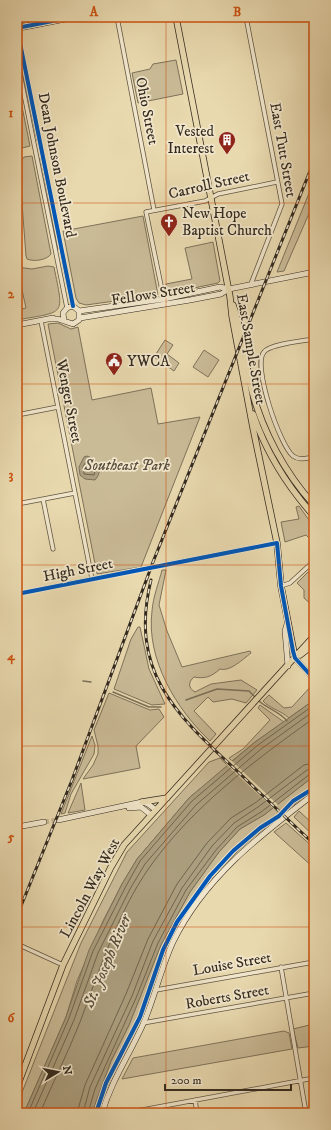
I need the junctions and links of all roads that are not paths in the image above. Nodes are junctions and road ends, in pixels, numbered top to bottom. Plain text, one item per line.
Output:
1 (73, 17) edge
2 (117, 17) edge
3 (176, 17) edge
4 (246, 17) edge
5 (54, 19) edge
6 (17, 28) edge
7 (17, 59) edge
8 (278, 182) junction
9 (211, 198) junction
10 (154, 210) junction
11 (314, 272) edge
12 (251, 284) junction
13 (229, 289) junction
14 (230, 297) junction
15 (164, 299) junction
16 (165, 305) junction
17 (73, 306) junction
18 (67, 308) junction
19 (79, 311) junction
20 (63, 313) junction
21 (80, 318) junction
22 (50, 319) junction
23 (41, 321) junction
24 (64, 321) junction
25 (17, 325) edge
26 (314, 339) edge
27 (246, 393) junction
28 (58, 407) junction
29 (17, 415) edge
30 (314, 457) edge
31 (75, 493) junction
32 (43, 499) junction
33 (17, 504) edge
34 (314, 505) edge
35 (314, 516) edge
36 (277, 543) junction
37 (53, 549) dead end
38 (314, 561) edge
39 (164, 565) tunnel mouth
40 (143, 569) tunnel mouth
41 (92, 579) junction
42 (281, 586) junction
43 (17, 594) edge
44 (287, 624) junction
45 (314, 636) edge
46 (314, 644) edge
47 (295, 658) junction
48 (288, 666) junction
49 (314, 679) edge
50 (314, 794) edge
51 (167, 798) junction
52 (142, 802) junction
53 (118, 808) junction
54 (156, 810) junction
55 (151, 815) junction
56 (58, 820) tunnel mouth
57 (44, 822) tunnel mouth
58 (17, 827) edge
59 (17, 944) edge
60 (314, 962) edge
61 (63, 965) junction
62 (281, 967) junction
63 (155, 990) junction
64 (314, 994) edge
65 (286, 998) junction
66 (144, 1023) junction
67 (314, 1078) edge
68 (300, 1081) junction
69 (17, 1084) edge
70 (195, 1100) junction
71 (102, 1113) edge
72 (126, 1113) edge
73 (197, 1113) edge
74 (306, 1113) edge

1 - 5 main road
2 - 10 street, Ohio Street
3 - 9 main road, East Sample Street
4 - 8 street, East Tutt Street
5 - 6 main road
6 - 17 street, Dean Johnson Boulevard
7 - 18 street, Dean Johnson Boulevard
8 - 9 street, Carroll Street
8 - 12 street, East Tutt Street
9 - 10 street, Carroll Street
9 - 13 main road, East Sample Street
10 - 15 street, Carroll Street
11 - 12 street, Fellows Street
12 - 13 street, Fellows Street
13 - 14 main road, East Sample Street
13 - 15 street, Fellows Street
13 - 16 street, Fellows Street
14 - 27 main road, East Sample Street
14 - 34 main road
15 - 16 street
15 - 19 street, Fellows Street
16 - 21 street, Fellows Street
17 - 18 street
17 - 19 street
18 - 20 street
19 - 21 street
20 - 22 street
20 - 24 street
21 - 24 street
22 - 23 street
22 - 24 street
23 - 25 street
23 - 28 street, Wenger Street
26 - 30 street
27 - 35 main road
27 - 36 main road, East Sample Street
28 - 29 street
28 - 31 street, Wenger Street
31 - 32 street
31 - 41 street, Wenger Street
32 - 33 street
32 - 37 street
36 - 39 street
36 - 42 main road, East Sample Street
38 - 42 street
40 - 41 street, High Street
41 - 43 street, High Street
42 - 44 main road, East Sample Street
44 - 47 main road, East Sample Street
44 - 48 street
45 - 47 main road, Lincoln Way West
46 - 47 main road, Lincoln Way West
47 - 48 main road, Lincoln Way West
47 - 49 street, East Sample Street
48 - 51 main road, Lincoln Way West
50 - 63 street
51 - 52 main road
51 - 54 main road, Lincoln Way West
52 - 53 street
52 - 54 street
53 - 55 street
53 - 56 street
54 - 55 main road, Lincoln Way West
55 - 61 main road, Lincoln Way West
57 - 58 street
59 - 61 street
60 - 62 street, Louise Street
61 - 69 main road, Lincoln Way West
62 - 63 street, Louise Street
62 - 65 street
63 - 66 street
64 - 65 street, Roberts Street
65 - 66 street, Roberts Street
65 - 68 street
66 - 71 street
67 - 68 street
68 - 70 street
68 - 74 street
70 - 72 street
70 - 73 street

